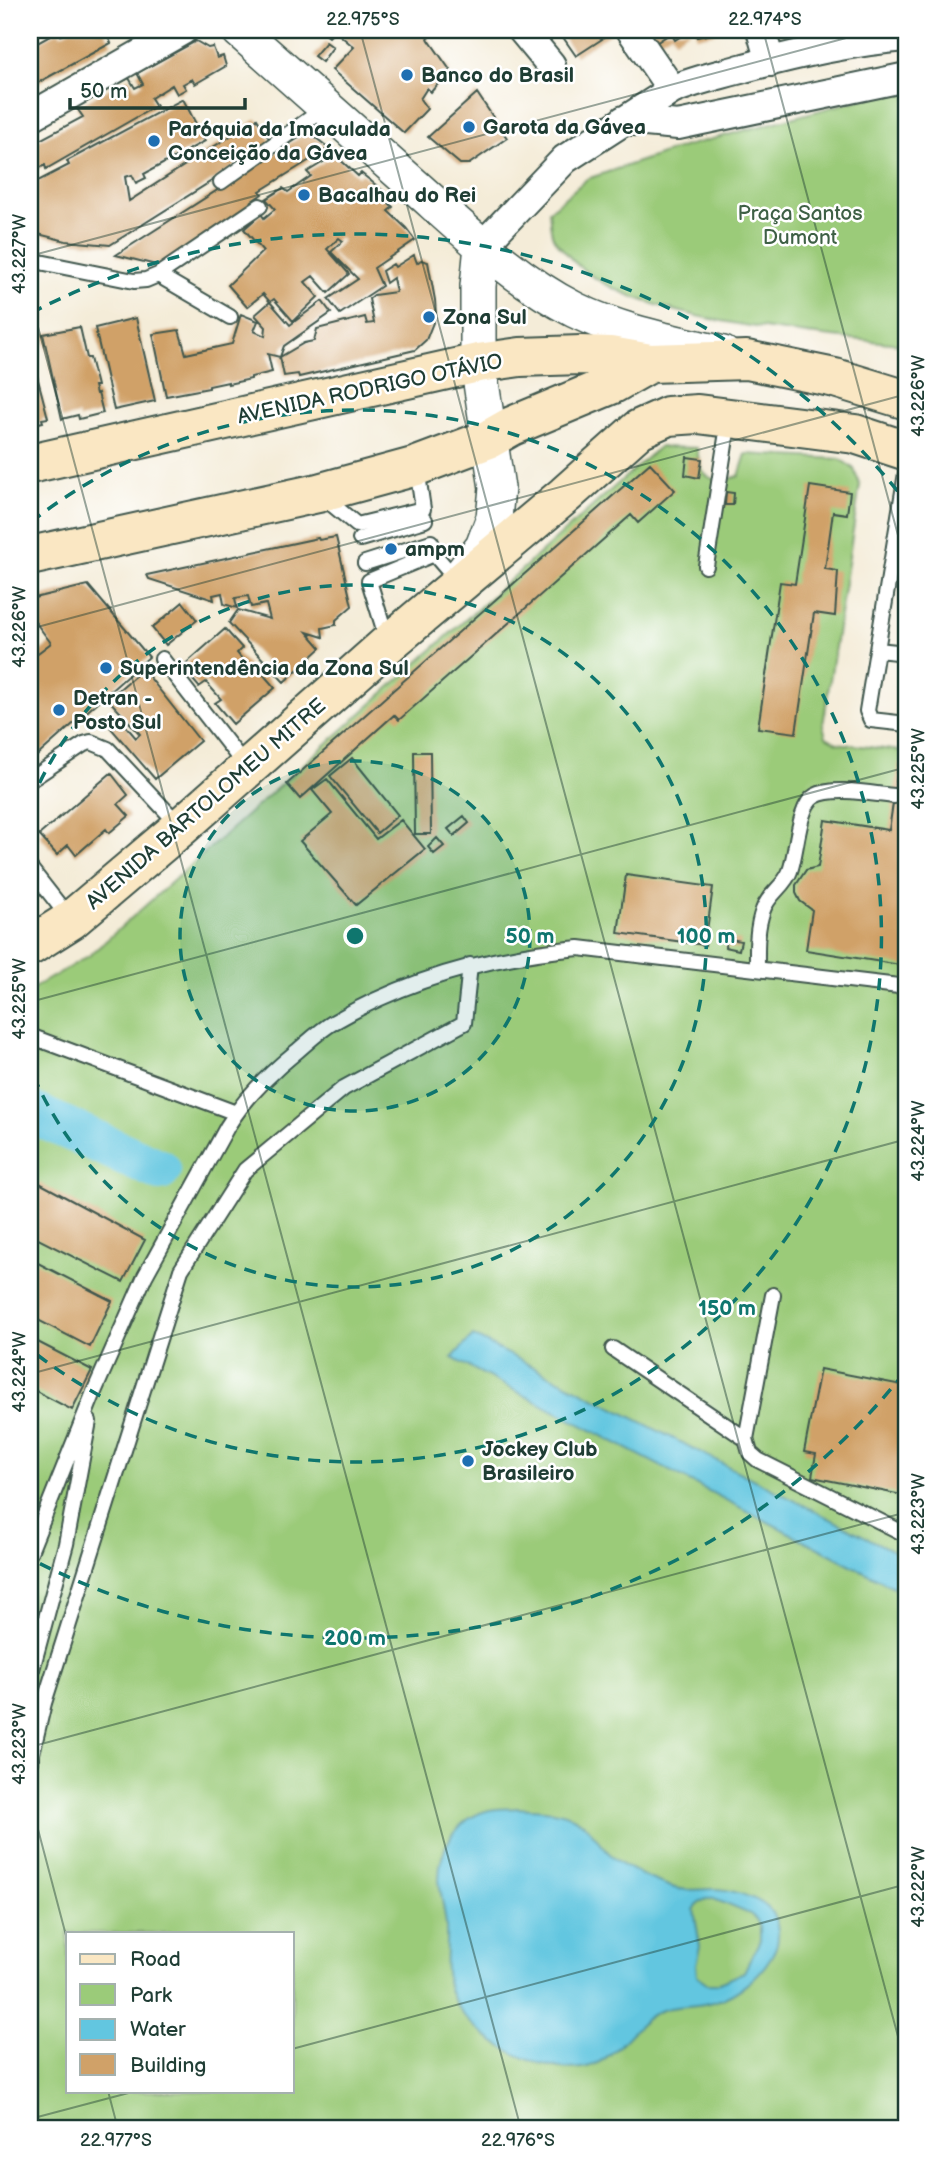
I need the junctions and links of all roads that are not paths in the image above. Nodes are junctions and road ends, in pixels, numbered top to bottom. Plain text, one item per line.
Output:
1 (183, 30) edge
2 (239, 30) edge
3 (522, 30) edge
4 (631, 30) edge
5 (761, 30) edge
6 (907, 37) edge
7 (770, 62) junction
8 (551, 65) dead end
9 (907, 77) edge
10 (672, 90) junction
11 (327, 108) junction
12 (30, 117) edge
13 (624, 120) junction
14 (221, 182) dead end
15 (260, 206) dead end
16 (482, 246) junction
17 (30, 260) edge
18 (158, 275) junction
19 (230, 317) dead end
20 (747, 360) junction
21 (478, 363) junction
22 (650, 363) junction
23 (907, 400) edge
24 (729, 418) junction
25 (489, 439) junction
26 (907, 451) edge
27 (30, 464) edge
28 (417, 466) junction
29 (907, 467) edge
30 (318, 493) junction
31 (424, 515) junction
32 (359, 532) junction
33 (432, 548) junction
34 (30, 556) edge
35 (365, 563) junction
36 (706, 566) dead end
37 (369, 581) junction
38 (454, 588) junction
39 (389, 643) junction
40 (877, 650) junction
41 (907, 653) edge
42 (162, 659) dead end
43 (907, 724) edge
44 (248, 769) junction
45 (30, 780) edge
46 (894, 796) dead end
47 (181, 827) junction
48 (30, 869) edge
49 (71, 920) junction
50 (30, 946) edge
51 (470, 965) junction
52 (757, 968) junction
53 (907, 987) edge
54 (30, 1036) edge
55 (236, 1113) junction
56 (773, 1295) dead end
57 (612, 1349) dead end
58 (94, 1392) junction
59 (746, 1439) junction
60 (907, 1535) edge
61 (30, 1552) edge
62 (30, 1677) edge
63 (30, 1762) edge

1 - 12 street
2 - 11 street
3 - 8 street
4 - 10 street
5 - 7 street
6 - 7 street
7 - 10 street
9 - 13 street
10 - 13 street
11 - 14 lane
11 - 16 street
13 - 16 street
15 - 18 lane
16 - 20 street
16 - 21 street
17 - 18 lane
18 - 19 lane
20 - 22 main road, AVENIDA RODRIGO OTÁVIO
20 - 23 main road, AVENIDA RODRIGO OTÁVIO
21 - 22 main road, AVENIDA RODRIGO OTÁVIO
21 - 25 street
21 - 27 main road, AVENIDA RODRIGO OTÁVIO
22 - 25 main road
24 - 26 main road
24 - 36 lane
24 - 38 main road, AVENIDA BARTOLOMEU MITRE
25 - 28 main road
25 - 38 street
28 - 30 main road
28 - 31 lane
29 - 40 lane
30 - 32 lane
30 - 34 main road
31 - 32 lane
31 - 33 lane
32 - 35 lane
33 - 35 lane
33 - 37 lane
33 - 38 lane
35 - 37 lane
37 - 39 lane
38 - 39 main road, AVENIDA BARTOLOMEU MITRE
39 - 44 main road, AVENIDA BARTOLOMEU MITRE
40 - 41 lane
40 - 43 lane
42 - 44 lane
44 - 47 main road, AVENIDA BARTOLOMEU MITRE
45 - 47 lane
46 - 52 lane
47 - 49 main road, AVENIDA BARTOLOMEU MITRE
48 - 49 lane
49 - 50 main road, AVENIDA BARTOLOMEU MITRE
51 - 52 lane
51 - 55 lane
51 - 63 lane
52 - 53 lane
54 - 55 lane
55 - 58 lane
56 - 59 lane
57 - 59 lane
58 - 61 lane
58 - 62 lane
59 - 60 lane

